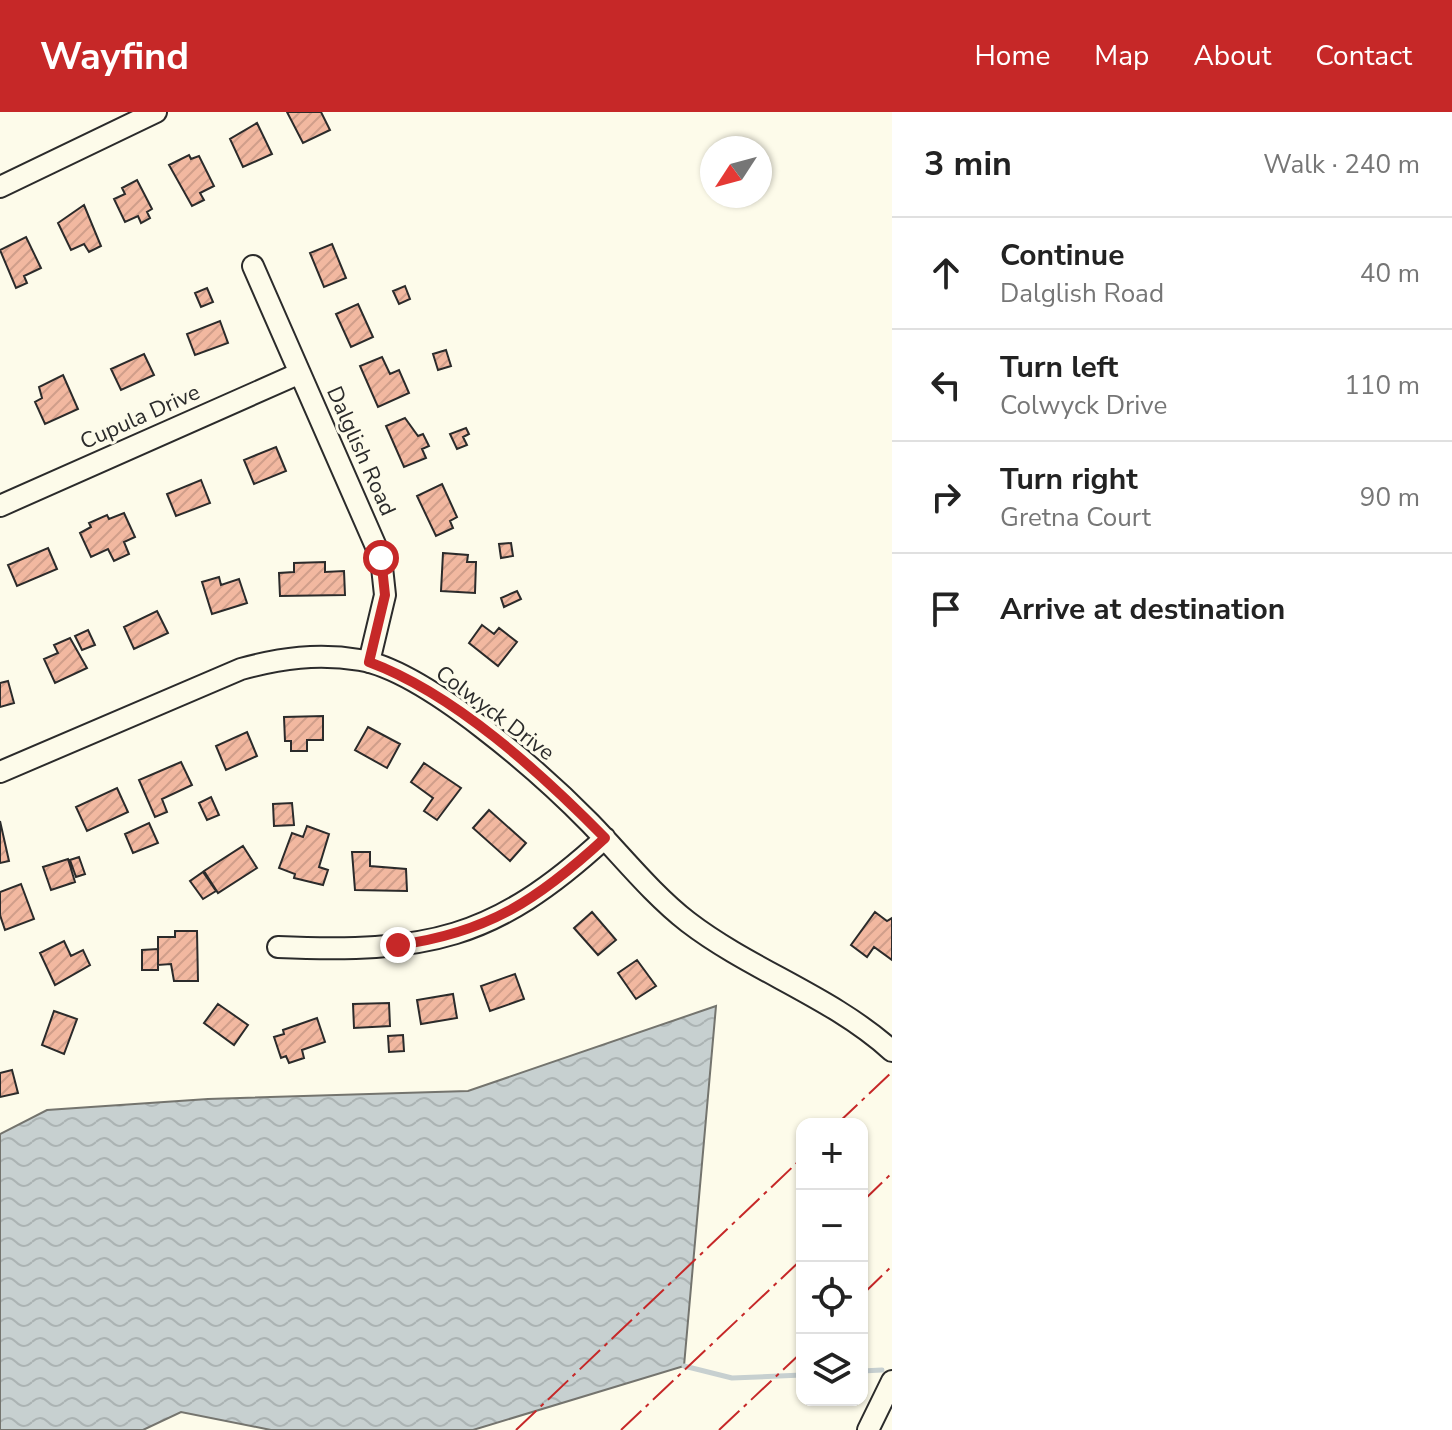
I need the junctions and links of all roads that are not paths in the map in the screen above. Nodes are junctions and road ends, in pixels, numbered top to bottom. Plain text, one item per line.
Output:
1 (156, 112) edge
2 (0, 187) edge
3 (253, 266) dead end
4 (300, 373) junction
5 (0, 506) edge
6 (369, 662) junction
7 (0, 772) edge
8 (605, 838) junction
9 (278, 947) dead end
10 (892, 1051) edge
11 (892, 1381) edge
12 (868, 1430) edge

1 - 2 street
3 - 4 street, Dalglish Road
4 - 5 street, Cupula Drive
4 - 6 street, Dalglish Road
6 - 7 street, Colwyck Drive
6 - 8 street, Colwyck Drive
8 - 9 street
8 - 10 street, Colwyck Drive
11 - 12 street

